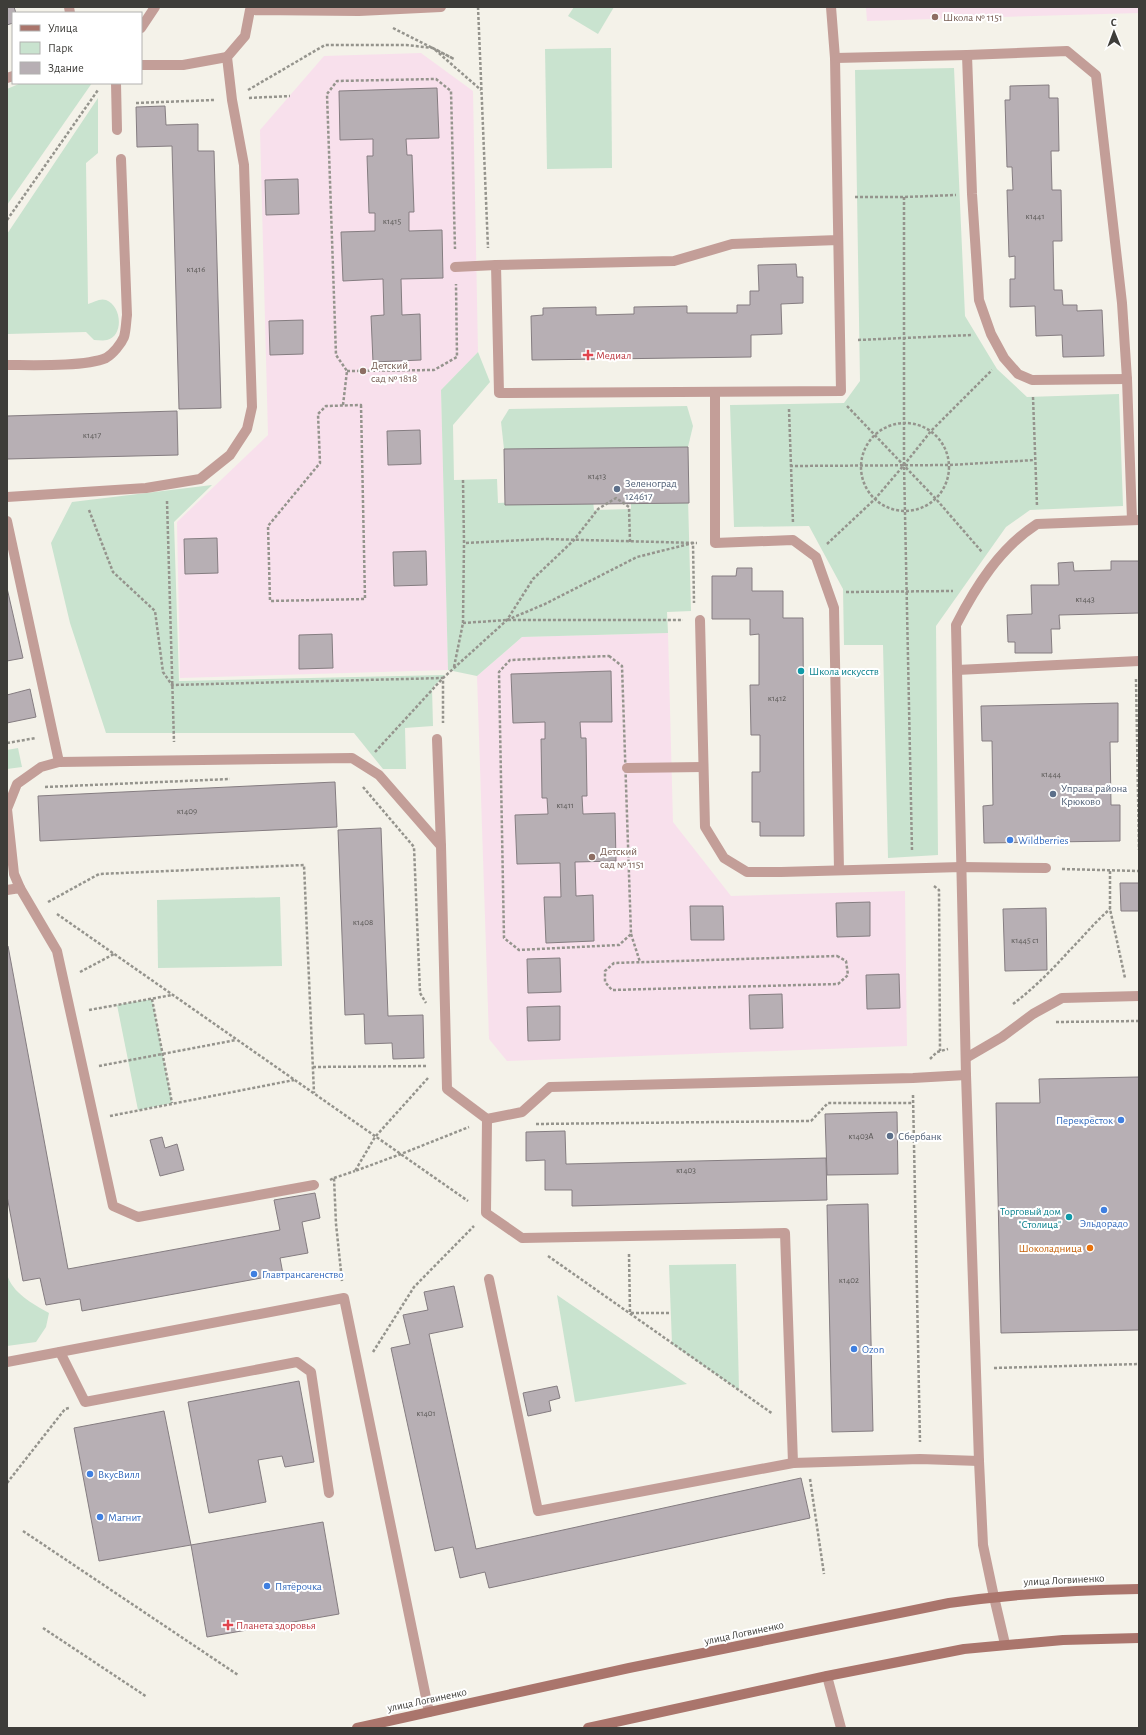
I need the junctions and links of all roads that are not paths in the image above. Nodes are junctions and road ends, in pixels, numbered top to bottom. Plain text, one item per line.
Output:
1 (156, 7) edge
2 (441, 7) edge
3 (831, 7) edge
4 (250, 8) edge
5 (142, 27) edge
6 (967, 55) junction
7 (227, 57) junction
8 (835, 58) junction
9 (142, 65) edge
10 (116, 84) edge
11 (117, 130) dead end
12 (121, 159) dead end
13 (838, 240) junction
14 (496, 265) junction
15 (455, 267) road end
16 (7, 365) edge
17 (1127, 379) junction
18 (715, 393) junction
19 (7, 497) edge
20 (1136, 520) edge
21 (7, 521) edge
22 (697, 620) road end
23 (1138, 661) edge
24 (957, 670) junction
25 (437, 739) road end
26 (60, 762) junction
27 (703, 767) junction
28 (626, 768) road end
29 (440, 846) junction
30 (962, 867) junction
31 (1046, 868) road end
32 (839, 870) junction
33 (20, 888) junction
34 (7, 890) edge
35 (1134, 996) edge
36 (966, 1058) junction
37 (966, 1075) junction
38 (487, 1119) junction
39 (314, 1185) road end
40 (489, 1279) dead end
41 (60, 1352) junction
42 (7, 1362) edge
43 (979, 1461) junction
44 (793, 1463) junction
45 (329, 1492) dead end
46 (1139, 1589) edge
47 (994, 1597) junction
48 (1139, 1638) edge
49 (1006, 1644) junction
50 (827, 1676) junction
51 (429, 1712) junction
52 (357, 1728) edge
53 (588, 1728) edge
54 (841, 1728) edge

1 - 5 lane
2 - 4 lane
3 - 8 lane
4 - 7 lane
6 - 8 lane
6 - 17 lane
6 - 17 lane
7 - 9 lane
7 - 19 lane
8 - 13 lane
10 - 11 lane
12 - 16 lane
13 - 14 lane
13 - 18 lane
14 - 15 lane
14 - 18 lane
17 - 20 lane
18 - 32 lane
20 - 24 lane
21 - 26 lane
22 - 27 lane
23 - 24 lane
24 - 30 lane
25 - 29 lane
26 - 29 lane
26 - 33 lane
27 - 28 lane
27 - 32 lane
29 - 38 lane
30 - 31 lane
30 - 32 lane
30 - 36 lane
33 - 34 lane
33 - 39 lane
35 - 36 lane
36 - 37 lane
37 - 38 lane
37 - 43 lane
38 - 44 lane
40 - 44 lane
41 - 42 lane
41 - 45 lane
41 - 51 lane
43 - 44 lane
43 - 47 lane
46 - 47 main road, улица Логвиненко
47 - 49 lane
47 - 51 main road, улица Логвиненко
48 - 49 main road
49 - 50 main road
50 - 53 main road
50 - 54 lane
51 - 52 main road, улица Логвиненко

